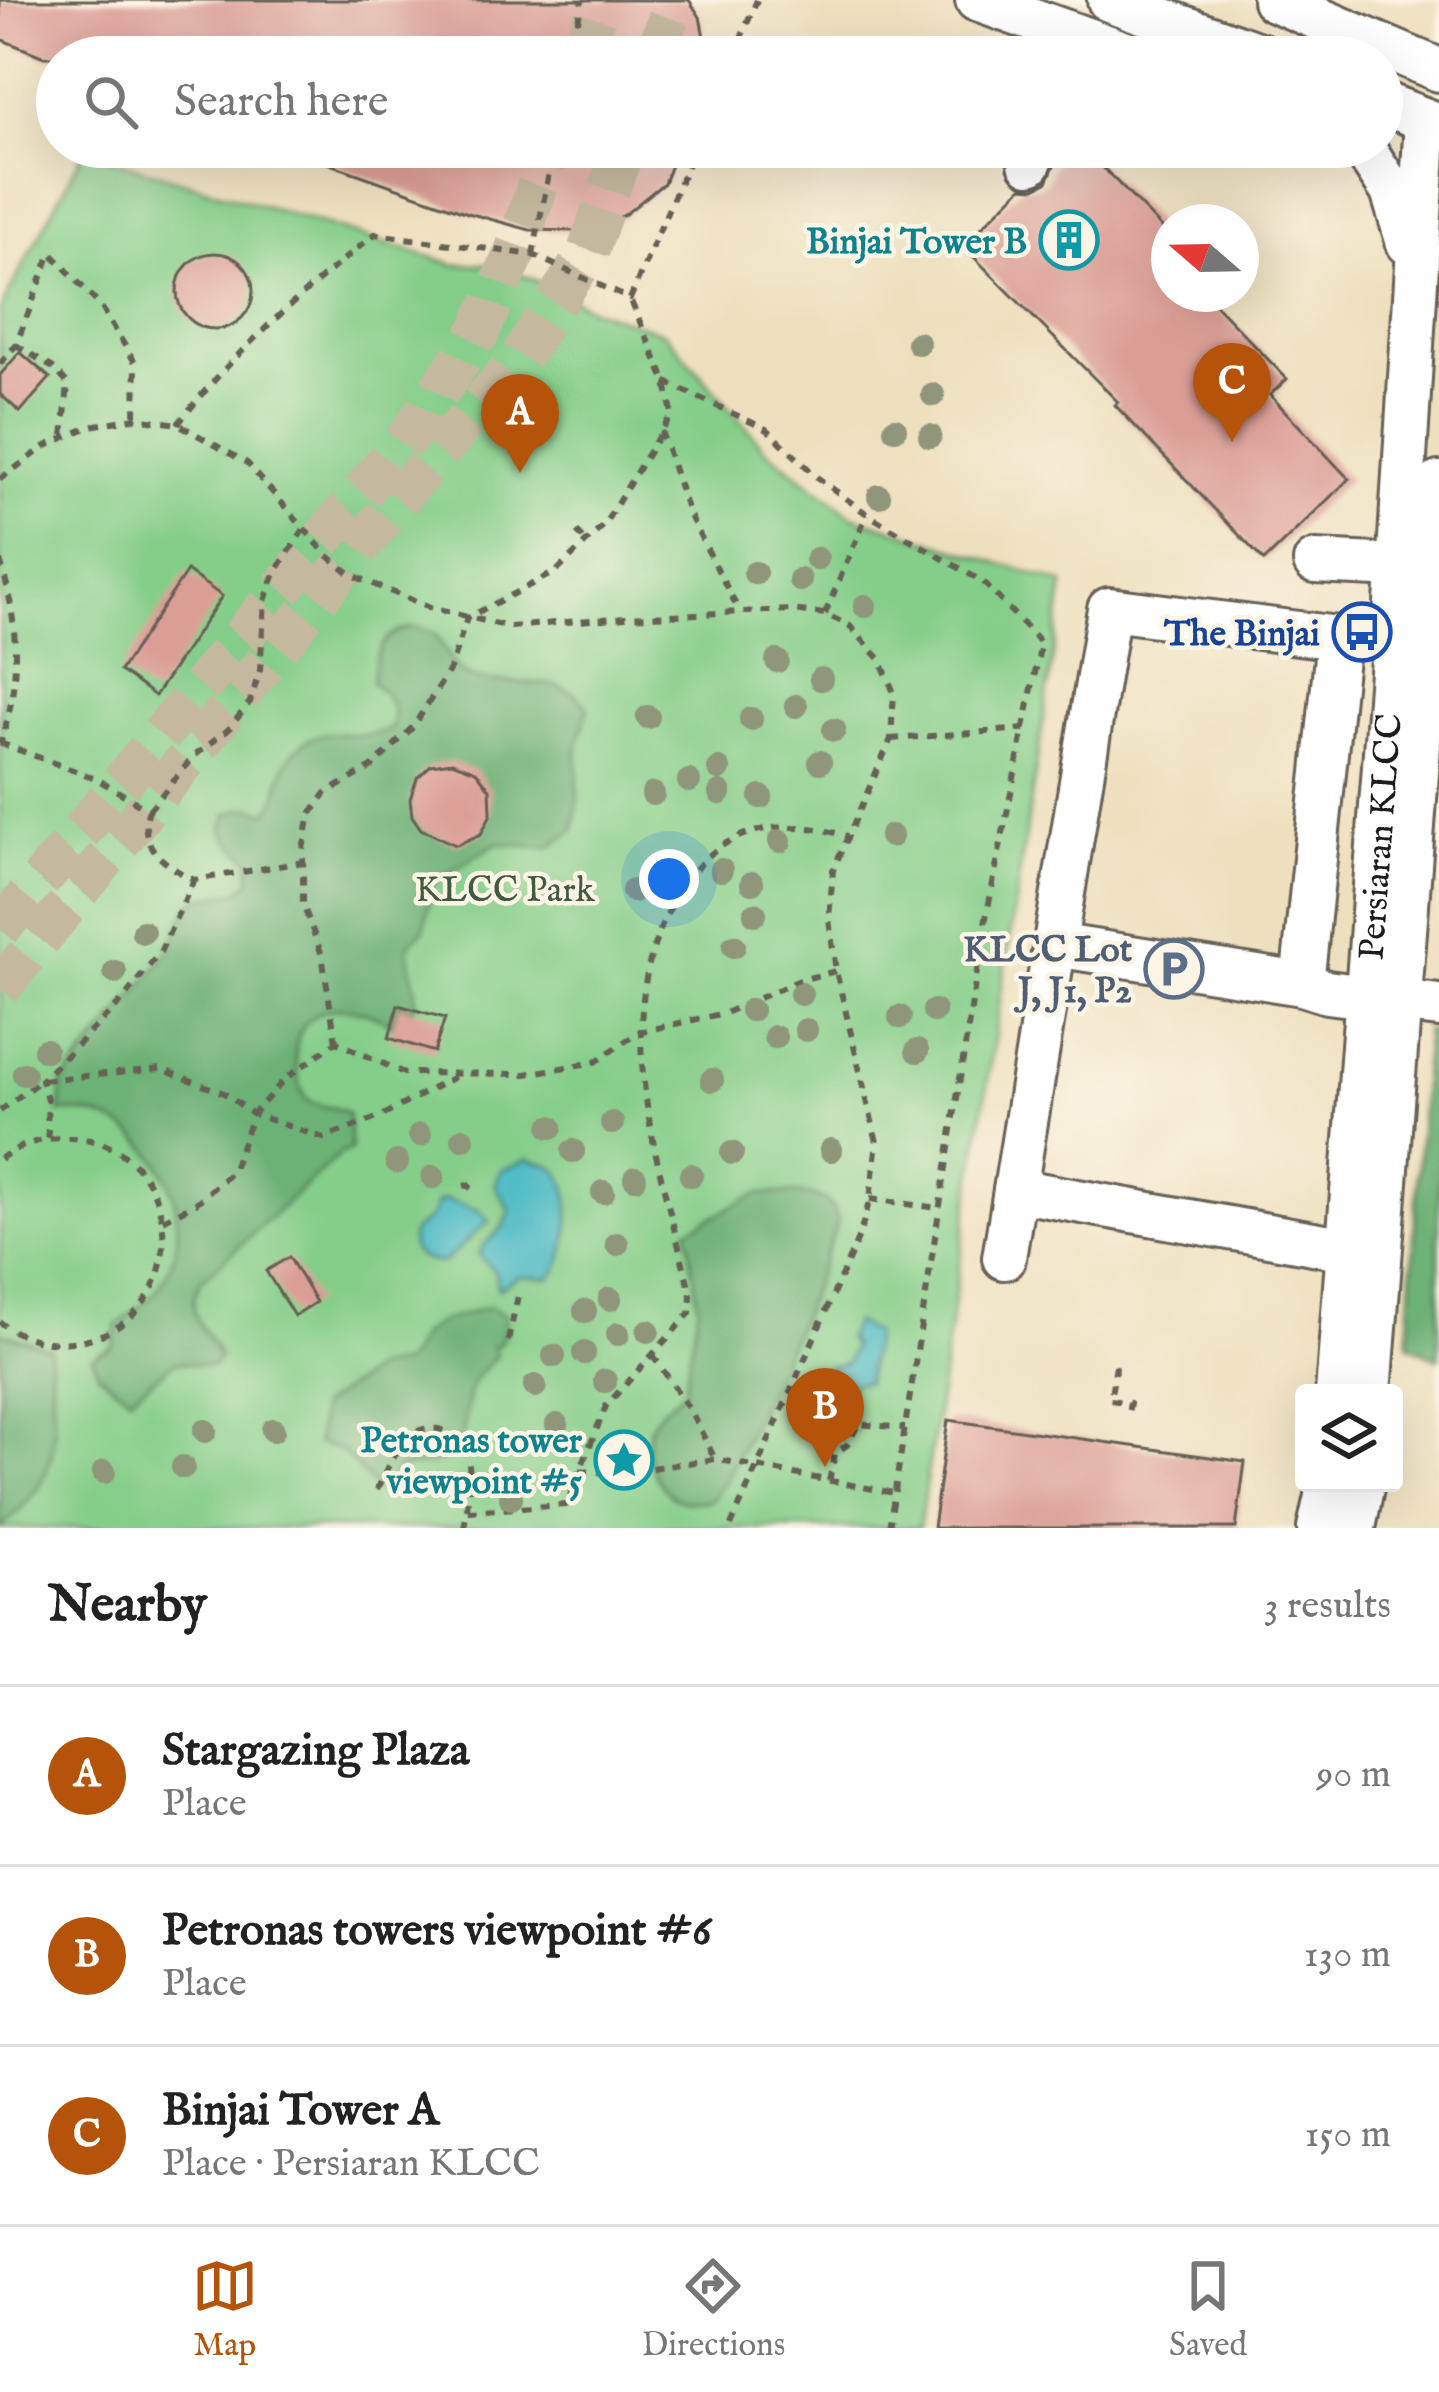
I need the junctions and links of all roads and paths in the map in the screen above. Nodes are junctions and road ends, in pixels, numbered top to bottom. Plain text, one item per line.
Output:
1 (582, 0) edge
2 (757, 0) edge
3 (977, 0) edge
4 (1109, 0) edge
5 (1274, 0) edge
6 (1212, 16) edge
7 (575, 36) edge
8 (742, 36) edge
9 (1052, 36) edge
10 (1239, 36) edge
11 (1359, 36) edge
12 (1403, 55) edge
13 (1439, 70) edge
14 (1422, 143) edge
15 (550, 168) edge
16 (685, 168) edge
17 (1377, 168) edge
18 (532, 255) junction
19 (1414, 280) junction
20 (630, 299) junction
21 (16, 345) junction
22 (0, 364) edge
23 (666, 382) junction
24 (135, 418) junction
25 (178, 424) junction
26 (662, 431) junction
27 (63, 438) junction
28 (0, 478) edge
29 (1439, 483) edge
30 (867, 514) junction
31 (304, 529) junction
32 (577, 532) dead end
33 (587, 542) junction
34 (0, 561) edge
35 (1315, 562) dead end
36 (1398, 566) junction
37 (739, 610) junction
38 (825, 614) junction
39 (467, 618) junction
40 (1411, 623) junction
41 (1432, 673) edge
42 (1024, 730) junction
43 (891, 739) junction
44 (0, 744) edge
45 (149, 810) junction
46 (848, 836) junction
47 (1425, 851) edge
48 (303, 862) junction
49 (194, 880) junction
50 (1423, 897) edge
51 (1055, 945) junction
52 (836, 971) junction
53 (1302, 984) junction
54 (1402, 1000) edge
55 (639, 1033) junction
56 (336, 1042) junction
57 (458, 1075) junction
58 (41, 1080) junction
59 (0, 1111) edge
60 (253, 1114) junction
61 (48, 1138) junction
62 (0, 1159) edge
63 (464, 1186) dead end
64 (1015, 1190) junction
65 (475, 1193) dead end
66 (870, 1199) junction
67 (938, 1209) junction
68 (163, 1220) junction
69 (1347, 1249) junction
70 (1004, 1258) dead end
71 (518, 1296) dead end
72 (0, 1322) edge
73 (508, 1341) dead end
74 (652, 1355) junction
75 (1116, 1365) dead end
76 (1338, 1384) edge
77 (1371, 1384) edge
78 (913, 1385) junction
79 (925, 1387) dead end
80 (1127, 1418) dead end
81 (905, 1429) junction
82 (715, 1459) junction
83 (758, 1468) junction
84 (580, 1472) junction
85 (829, 1481) junction
86 (377, 1490) dead end
87 (1327, 1492) edge
88 (1361, 1492) edge
89 (894, 1493) junction
90 (467, 1511) junction
91 (464, 1528) edge
92 (730, 1528) edge
93 (889, 1528) edge
94 (1318, 1528) edge
95 (1354, 1528) edge

1 - 7 path
2 - 8 path
3 - 9 street
4 - 6 street
5 - 11 street
6 - 10 street
12 - 13 street
14 - 19 street, Persiaran KLCC
15 - 18 path
16 - 20 path
17 - 19 street, Persiaran KLCC
18 - 20 path
18 - 25 path
19 - 36 street, Persiaran KLCC
20 - 23 path
21 - 22 path
21 - 24 path
21 - 27 path
23 - 26 path
23 - 30 path
24 - 25 path
24 - 27 path
25 - 31 path
26 - 33 path
26 - 37 path
27 - 28 path
29 - 40 street, Persiaran KLCC
30 - 38 path
30 - 42 path
31 - 39 path
31 - 45 path
32 - 33 path
33 - 39 path
34 - 44 path
35 - 36 street
36 - 40 street, Persiaran KLCC
37 - 38 path
37 - 39 path
38 - 43 path
39 - 48 path
40 - 41 street, Persiaran KLCC
40 - 54 street, Persiaran KLCC
41 - 47 street, Persiaran KLCC
42 - 43 path
42 - 67 path
43 - 46 path
44 - 45 path
45 - 49 path
46 - 52 path
46 - 55 path
47 - 50 street, Persiaran KLCC
48 - 49 path
48 - 56 path
49 - 58 path
50 - 54 street, Persiaran KLCC
51 - 53 street
51 - 53 street
51 - 64 street
52 - 55 path
52 - 66 path
53 - 54 street
54 - 69 street, Persiaran KLCC
54 - 77 street, Persiaran KLCC
55 - 57 path
55 - 74 path
56 - 57 path
56 - 60 path
57 - 60 path
58 - 59 path
58 - 60 path
58 - 61 path
60 - 68 path
61 - 62 path
61 - 68 path
63 - 65 path
64 - 69 street
64 - 70 street
66 - 67 path
66 - 83 path
67 - 78 path
68 - 72 path
69 - 76 street, Persiaran KLCC
71 - 73 path
74 - 82 path
74 - 84 path
75 - 80 path
78 - 79 path
78 - 81 path
81 - 85 path
81 - 89 path
82 - 83 path
82 - 84 path
83 - 85 path
83 - 92 path
84 - 90 path
85 - 89 path
86 - 90 path
87 - 94 street
88 - 95 street
89 - 93 path
90 - 91 path

